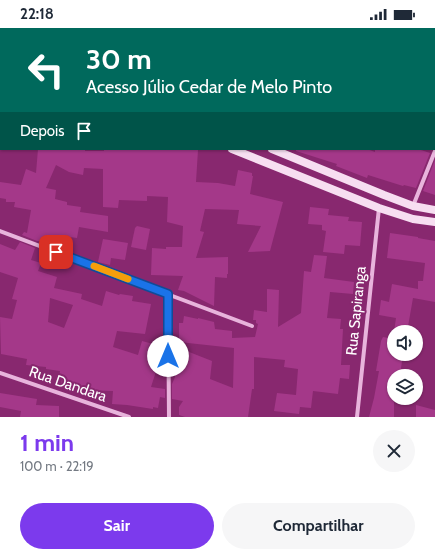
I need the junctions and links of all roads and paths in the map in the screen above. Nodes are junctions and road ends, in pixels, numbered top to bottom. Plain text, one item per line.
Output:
1 (235, 150) edge
2 (274, 150) edge
3 (435, 151) edge
4 (413, 206) junction
5 (380, 208) junction
6 (435, 210) edge
7 (435, 222) edge
8 (0, 231) edge
9 (168, 294) junction
10 (252, 326) dead end
11 (0, 373) edge
12 (129, 417) edge
13 (168, 417) edge
14 (356, 417) edge

1 - 5 main road
2 - 4 main road
3 - 4 street
4 - 6 main road
5 - 7 main road
5 - 14 street, Rua Sapiranga
8 - 9 street
9 - 10 street
9 - 13 street
11 - 12 street, Rua Dandara

